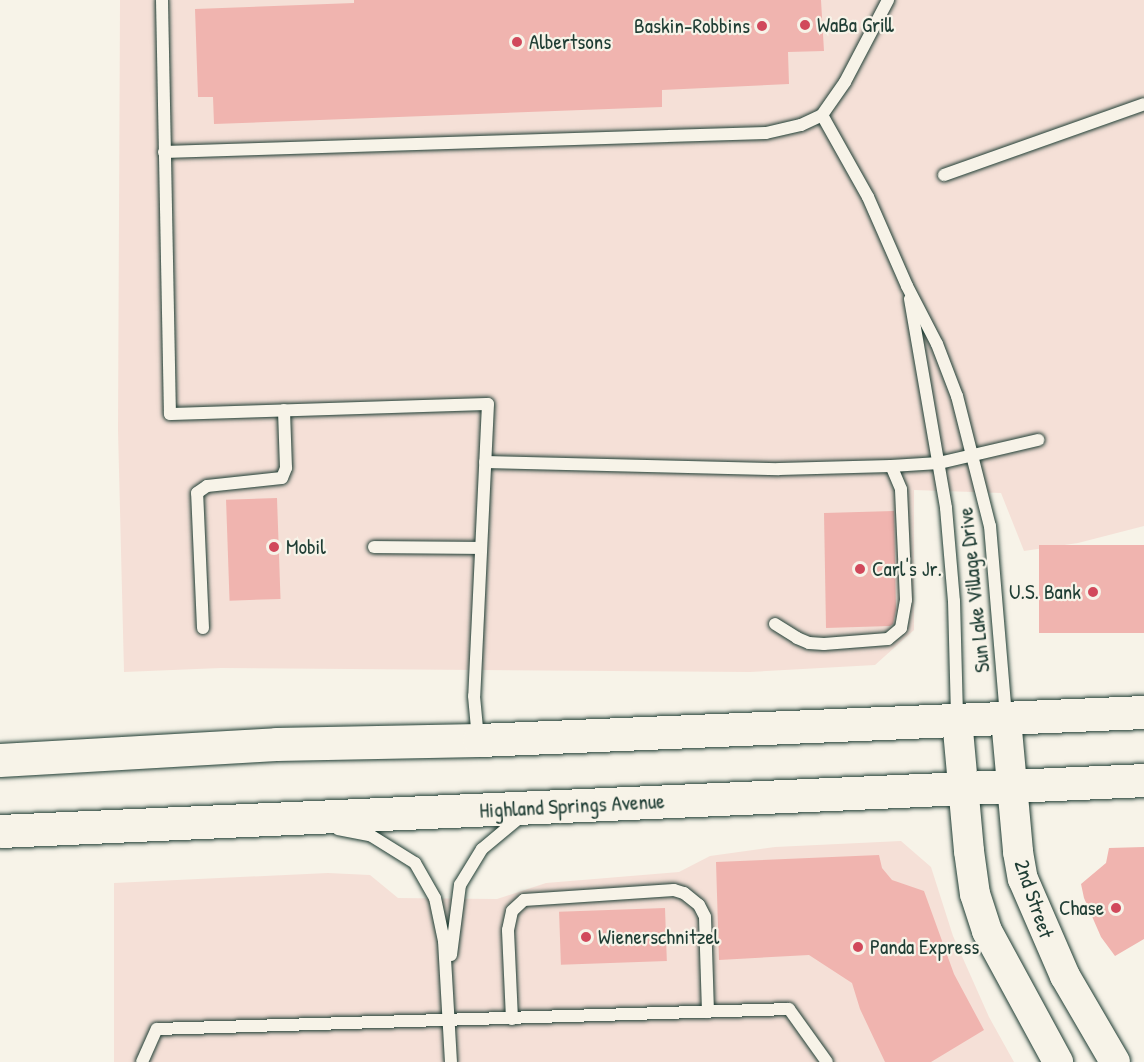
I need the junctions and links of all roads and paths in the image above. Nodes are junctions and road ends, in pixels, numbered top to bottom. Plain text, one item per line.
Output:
1 (162, 0) edge
2 (888, 0) edge
3 (1144, 104) edge
4 (822, 115) junction
5 (164, 152) junction
6 (944, 175) dead end
7 (907, 286) junction
8 (284, 410) junction
9 (1038, 440) dead end
10 (974, 457) junction
11 (485, 462) junction
12 (939, 463) junction
13 (891, 465) junction
14 (374, 547) dead end
15 (481, 548) junction
16 (775, 624) dead end
17 (203, 628) dead end
18 (1144, 712) edge
19 (957, 719) junction
20 (1006, 719) junction
21 (478, 740) junction
22 (0, 760) edge
23 (1144, 780) edge
24 (1012, 786) junction
25 (964, 788) junction
26 (593, 805) junction
27 (287, 819) junction
28 (0, 831) edge
29 (448, 980) junction
30 (708, 1012) junction
31 (449, 1018) junction
32 (512, 1018) junction
33 (142, 1062) edge
34 (451, 1062) edge
35 (827, 1062) edge
36 (1058, 1062) edge
37 (1115, 1062) edge

1 - 5 lane
2 - 4 lane
3 - 6 lane
4 - 5 lane
4 - 7 lane
5 - 8 lane
7 - 10 lane, Sun Lake Village Drive
7 - 12 lane, Sun Lake Village Drive
8 - 11 lane
8 - 17 lane
9 - 10 lane
10 - 12 lane
10 - 20 lane, Sun Lake Village Drive
11 - 13 lane
11 - 15 lane
12 - 13 lane
12 - 19 lane, Sun Lake Village Drive
13 - 16 lane
14 - 15 lane
15 - 21 lane
18 - 20 main road
19 - 20 main road
19 - 21 main road
19 - 25 street
20 - 24 street, 2nd Street
21 - 22 main road
23 - 24 main road, Highland Springs Avenue
24 - 25 main road, Highland Springs Avenue
24 - 37 street, 2nd Street
25 - 26 main road, Highland Springs Avenue
25 - 36 street
26 - 27 main road, Highland Springs Avenue
26 - 29 lane
27 - 28 main road, Highland Springs Avenue
27 - 29 lane
29 - 31 lane
30 - 32 lane
30 - 32 lane
30 - 35 lane
31 - 32 lane
31 - 33 lane
31 - 34 lane

